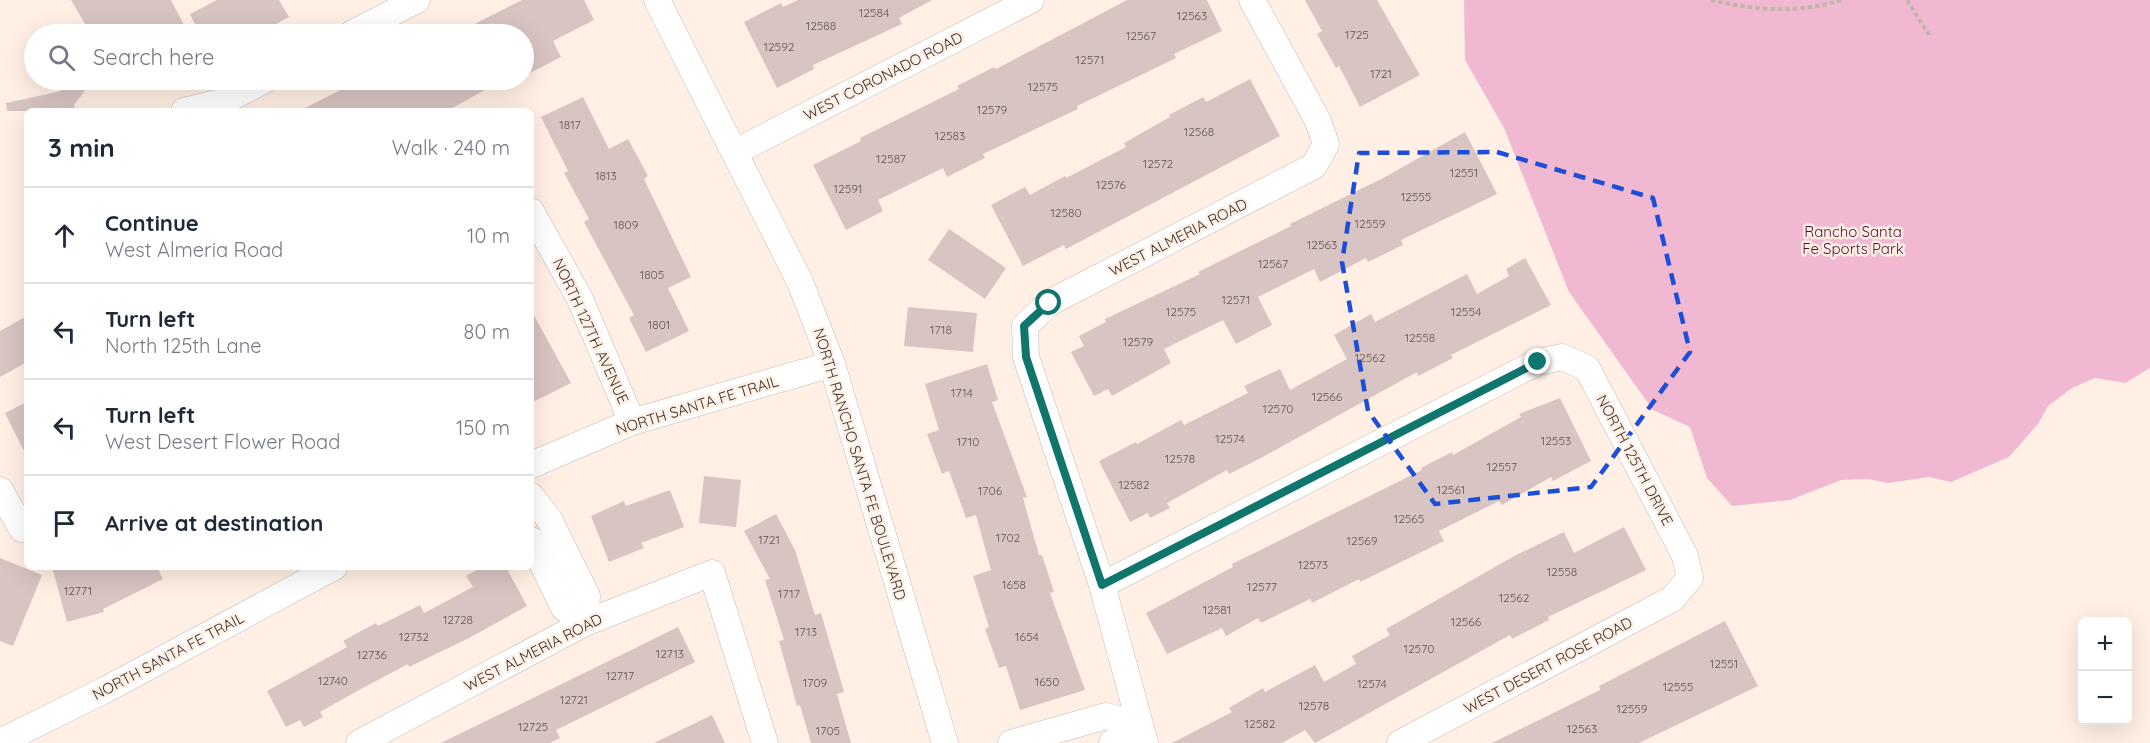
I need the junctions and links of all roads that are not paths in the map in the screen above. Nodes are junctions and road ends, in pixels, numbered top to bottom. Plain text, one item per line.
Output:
1 (417, 0) edge
2 (657, 0) edge
3 (1031, 0) edge
4 (1252, 0) edge
5 (370, 24) edge
6 (245, 90) edge
7 (197, 108) edge
8 (735, 152) junction
9 (534, 216) edge
10 (832, 364) junction
11 (632, 422) junction
12 (534, 464) edge
13 (0, 490) edge
14 (534, 500) edge
15 (24, 527) edge
16 (534, 546) edge
17 (328, 570) edge
18 (1690, 578) joint
19 (1102, 585) junction
20 (585, 623) junction
21 (1142, 734) edge
22 (0, 742) edge
23 (359, 743) edge
24 (765, 743) edge
25 (945, 743) edge
26 (1011, 743) edge
27 (1112, 743) edge
28 (1400, 743) edge

1 - 5 street
2 - 8 street, NORTH RANCHO SANTA FE BOULEVARD
3 - 8 street, WEST CORONADO ROAD
4 - 19 street, WEST ALMERIA ROAD
6 - 7 street
8 - 10 street, NORTH RANCHO SANTA FE BOULEVARD
9 - 11 street, NORTH 127TH AVENUE
10 - 11 street, NORTH SANTA FE TRAIL
10 - 25 street, NORTH RANCHO SANTA FE BOULEVARD
11 - 12 street, NORTH SANTA FE TRAIL
13 - 15 street
14 - 20 street
16 - 20 street
17 - 22 street, NORTH SANTA FE TRAIL
18 - 19 street, NORTH 125TH DRIVE
18 - 28 street, WEST DESERT ROSE ROAD
19 - 21 street
20 - 23 street, WEST ALMERIA ROAD
20 - 24 street, WEST ALMERIA ROAD
21 - 26 street
21 - 27 street

